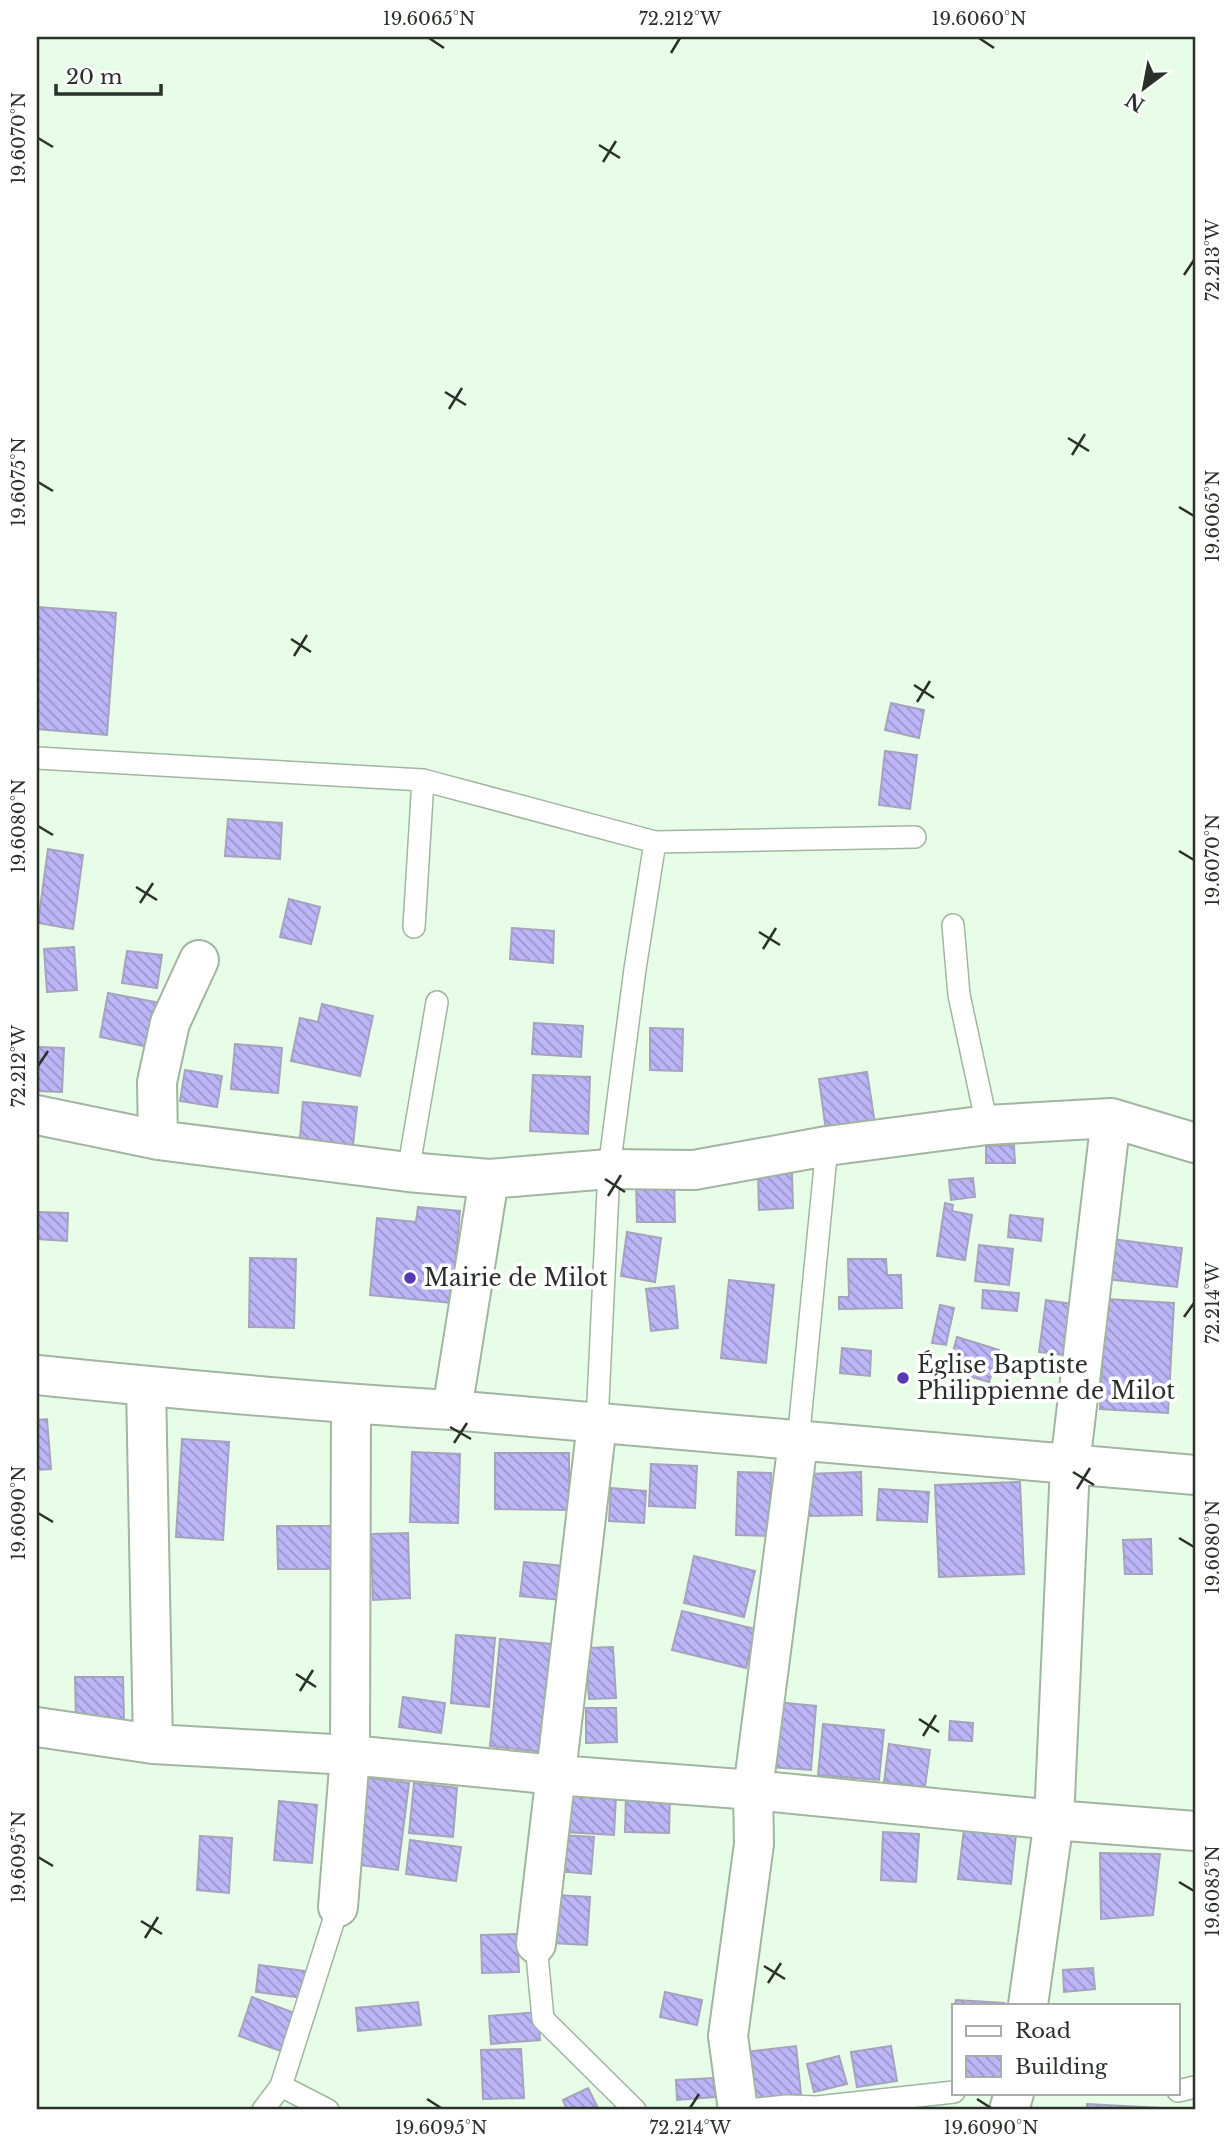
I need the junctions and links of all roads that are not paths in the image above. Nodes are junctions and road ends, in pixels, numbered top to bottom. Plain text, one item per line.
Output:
1 (37, 758) edge
2 (424, 780) junction
3 (915, 837) dead end
4 (655, 842) junction
5 (953, 925) dead end
6 (414, 927) dead end
7 (199, 960) dead end
8 (437, 1002) dead end
9 (37, 1115) edge
10 (1111, 1118) junction
11 (987, 1125) junction
12 (158, 1140) junction
13 (1195, 1143) edge
14 (827, 1146) junction
15 (609, 1169) junction
16 (408, 1172) junction
17 (489, 1179) junction
18 (37, 1375) edge
19 (146, 1387) junction
20 (351, 1404) junction
21 (452, 1410) junction
22 (597, 1423) junction
23 (798, 1442) junction
24 (1070, 1465) junction
25 (1195, 1475) edge
26 (37, 1727) edge
27 (153, 1744) junction
28 (350, 1755) junction
29 (557, 1775) junction
30 (753, 1790) junction
31 (1054, 1820) junction
32 (1195, 1831) edge
33 (338, 1907) joint
34 (536, 1944) joint
35 (1028, 2004) edge
36 (281, 2086) junction
37 (952, 2092) edge
38 (263, 2110) edge
39 (328, 2110) edge
40 (635, 2110) edge
41 (738, 2110) edge
42 (748, 2110) edge

1 - 2 lane
2 - 4 lane
2 - 6 lane
3 - 4 lane
4 - 15 lane
5 - 11 lane
7 - 12 street
8 - 16 lane
9 - 12 street
10 - 11 street
10 - 13 street
10 - 24 street
11 - 14 street
12 - 16 street
14 - 15 street
14 - 23 lane
15 - 17 street
15 - 22 lane
16 - 17 street
17 - 21 street
18 - 19 street
19 - 20 street
19 - 27 street
20 - 21 street
20 - 28 street
21 - 22 street
22 - 23 street
22 - 29 street
23 - 24 street
23 - 30 street
24 - 25 street
24 - 31 street
26 - 27 street
27 - 28 street
28 - 29 street
28 - 33 street
29 - 30 street
29 - 34 street
30 - 31 street
30 - 41 street
31 - 32 street
31 - 35 street
33 - 36 lane
34 - 40 lane
36 - 38 lane
36 - 39 lane
37 - 42 lane

